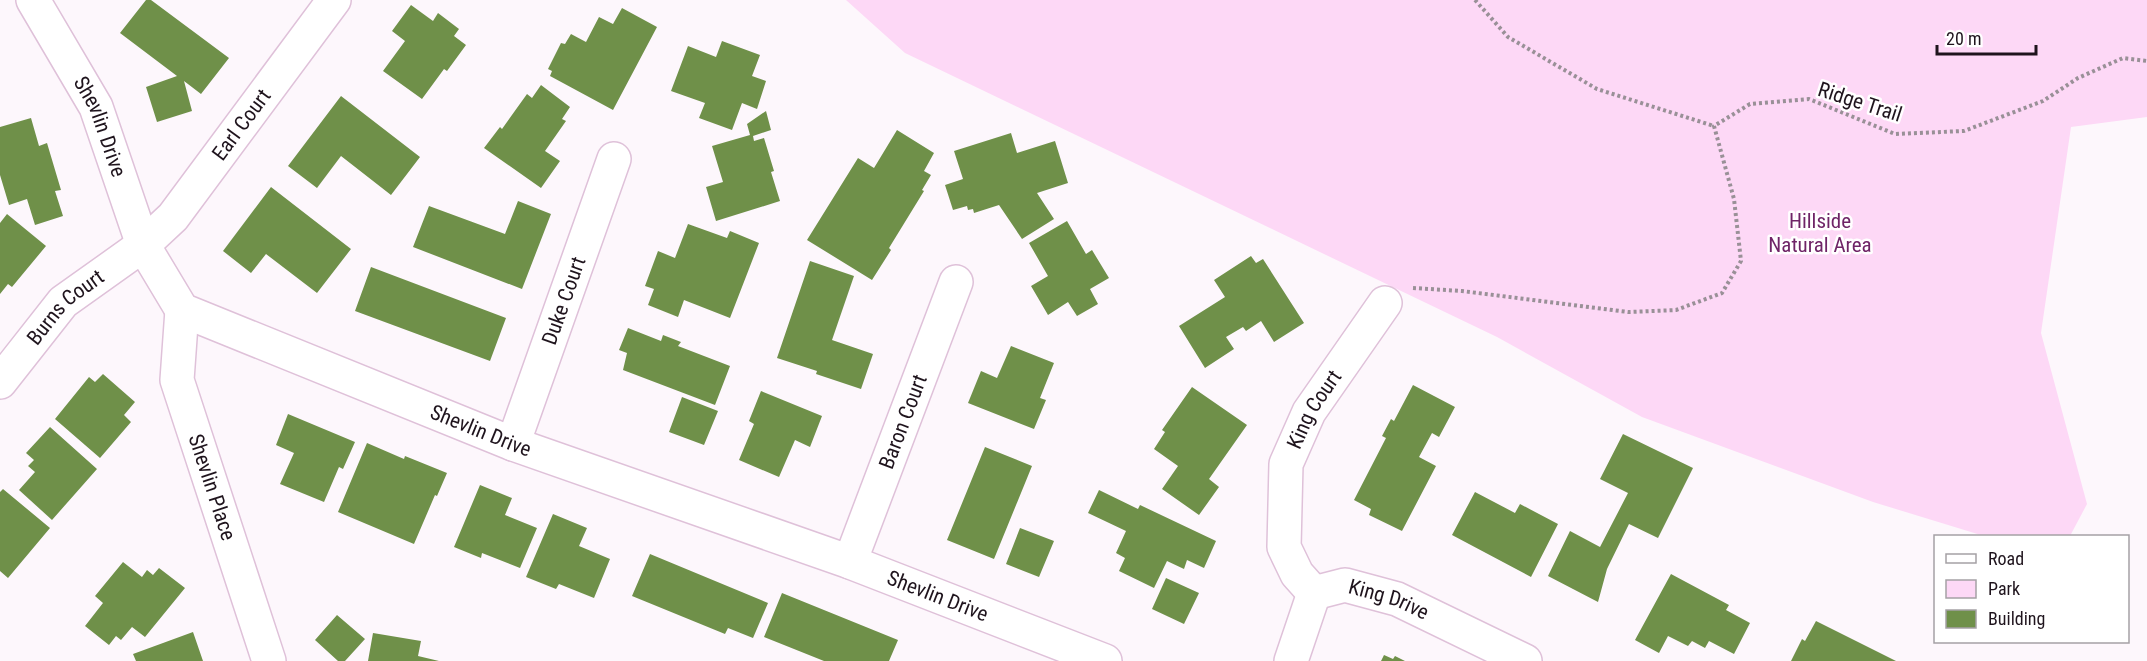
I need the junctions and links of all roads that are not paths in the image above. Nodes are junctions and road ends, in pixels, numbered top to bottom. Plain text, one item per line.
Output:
1 (33, 0) edge
2 (334, 0) edge
3 (614, 159) dead end
4 (143, 245) junction
5 (956, 282) dead end
6 (1385, 303) road end
7 (182, 310) junction
8 (0, 382) edge
9 (513, 444) junction
10 (850, 562) junction
11 (1314, 593) junction
12 (269, 661) edge
13 (1105, 661) edge
14 (1291, 661) edge
15 (1525, 661) edge

1 - 4 street, Shevlin Drive
2 - 4 street, Earl Court
3 - 9 street, Duke Court
4 - 7 street, Shevlin Drive
4 - 8 street, Burns Court
5 - 10 street, Baron Court
6 - 11 street, King Court
7 - 9 street, Shevlin Drive
7 - 12 street, Shevlin Place
9 - 10 street, Shevlin Drive
10 - 13 street, Shevlin Drive
11 - 14 street, King Drive
11 - 15 street, King Drive

